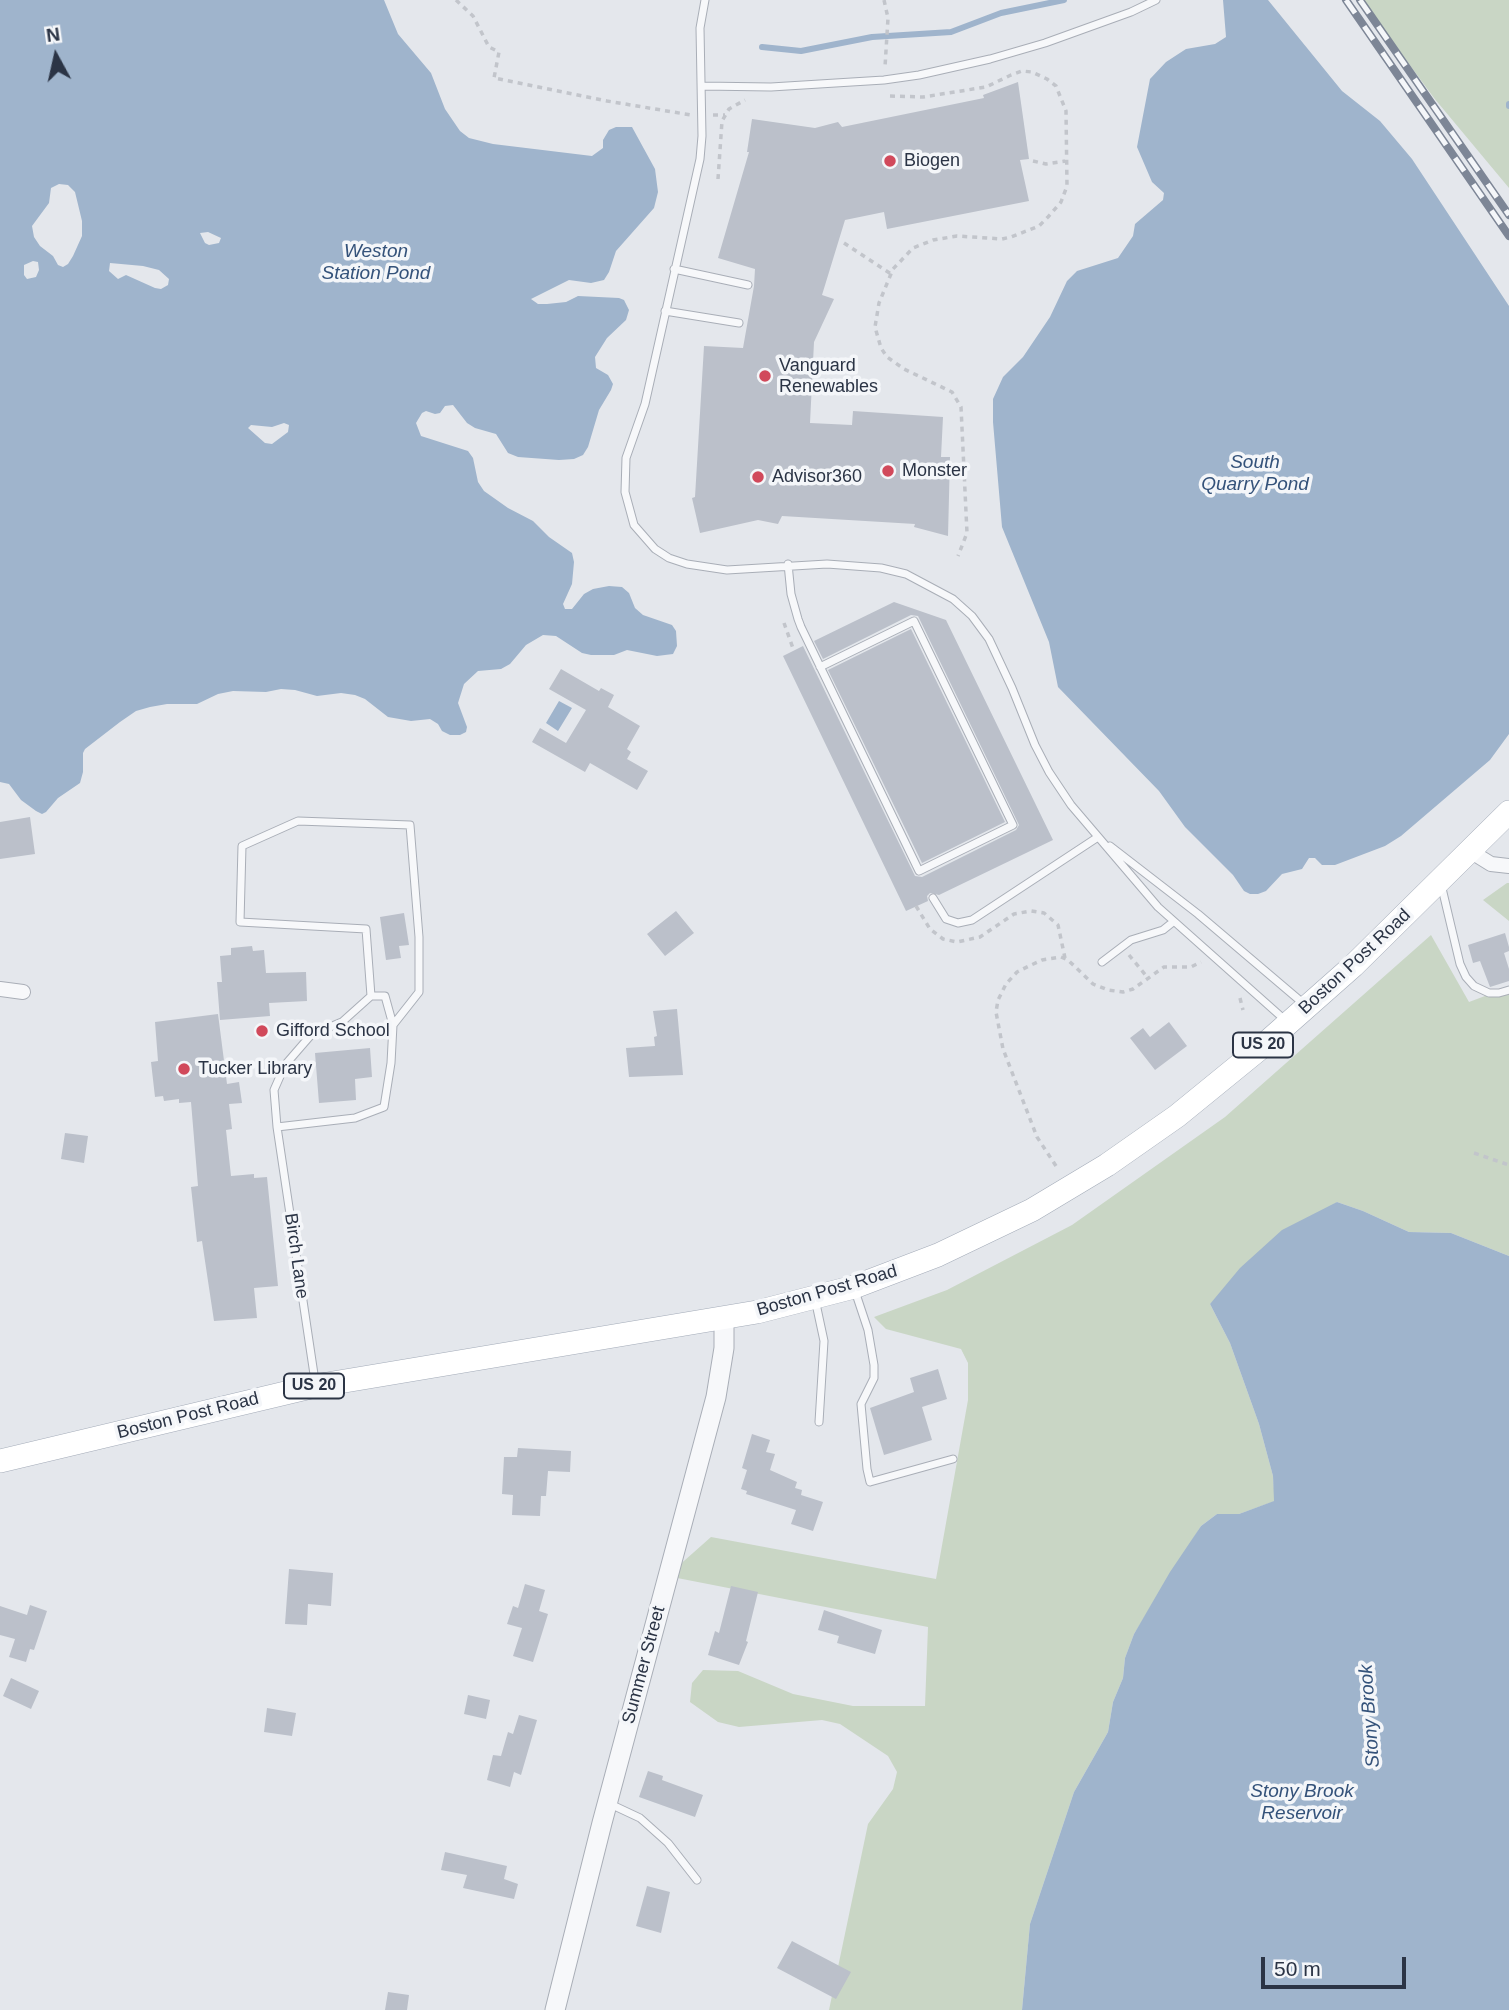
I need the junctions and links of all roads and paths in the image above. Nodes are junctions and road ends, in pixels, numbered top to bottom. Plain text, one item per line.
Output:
1 (456, 0) edge
2 (705, 0) edge
3 (884, 0) edge
4 (1156, 0) edge
5 (885, 64) dead end
6 (702, 86) junction
7 (890, 96) dead end
8 (751, 99) dead end
9 (702, 115) junction
10 (725, 115) junction
11 (1033, 160) dead end
12 (1065, 161) junction
13 (718, 179) dead end
14 (844, 243) dead end
15 (674, 269) junction
16 (891, 274) junction
17 (748, 285) dead end
18 (665, 311) junction
19 (739, 323) dead end
20 (958, 556) dead end
21 (788, 564) junction
22 (820, 667) junction
23 (1509, 812) edge
24 (1098, 837) junction
25 (1470, 851) junction
26 (1509, 866) edge
27 (1441, 882) junction
28 (933, 898) dead end
29 (916, 906) dead end
30 (1173, 922) junction
31 (1122, 946) junction
32 (1065, 958) junction
33 (1102, 962) dead end
34 (1210, 970) dead end
35 (1147, 978) junction
36 (0, 989) edge
37 (1509, 990) edge
38 (23, 992) dead end
39 (1237, 995) dead end
40 (371, 996) junction
41 (1307, 1007) junction
42 (1243, 1010) dead end
43 (1289, 1023) junction
44 (393, 1025) junction
45 (278, 1127) junction
46 (1474, 1153) dead end
47 (1509, 1165) edge
48 (1056, 1166) dead end
49 (854, 1287) junction
50 (815, 1298) junction
51 (724, 1319) junction
52 (316, 1385) junction
53 (819, 1422) dead end
54 (953, 1460) dead end
55 (0, 1461) edge
56 (607, 1803) junction
57 (697, 1880) dead end
58 (555, 2010) edge

1 - 9 path
2 - 6 lane
3 - 5 path
4 - 6 lane
6 - 9 lane
7 - 12 path
8 - 10 path
9 - 10 path
9 - 15 lane
10 - 13 path
11 - 12 path
12 - 16 path
14 - 16 path
15 - 17 lane
15 - 18 lane
16 - 20 path
18 - 19 lane
18 - 21 lane
21 - 22 lane
21 - 24 lane
22 - 22 lane
23 - 25 main road, Boston Post Road / US 20
24 - 28 lane
24 - 30 lane
24 - 41 lane
25 - 26 street
25 - 27 main road, Boston Post Road / US 20
27 - 37 lane
27 - 41 main road, Boston Post Road / US 20
29 - 32 path
30 - 31 lane
30 - 43 lane
31 - 33 lane
31 - 35 path
32 - 35 path
32 - 48 path
34 - 35 path
36 - 38 street
39 - 42 path
40 - 44 lane
40 - 44 lane
40 - 45 lane, Birch Lane
41 - 43 main road, Boston Post Road / US 20
43 - 49 main road, Boston Post Road / US 20
44 - 45 lane
45 - 52 lane, Birch Lane
46 - 47 path
49 - 50 main road, Boston Post Road / US 20
49 - 54 lane
50 - 51 main road, Boston Post Road / US 20
50 - 53 lane
51 - 52 main road, Boston Post Road / US 20
51 - 56 street, Summer Street
52 - 55 main road, Boston Post Road / US 20
56 - 57 lane
56 - 58 street, Summer Street

